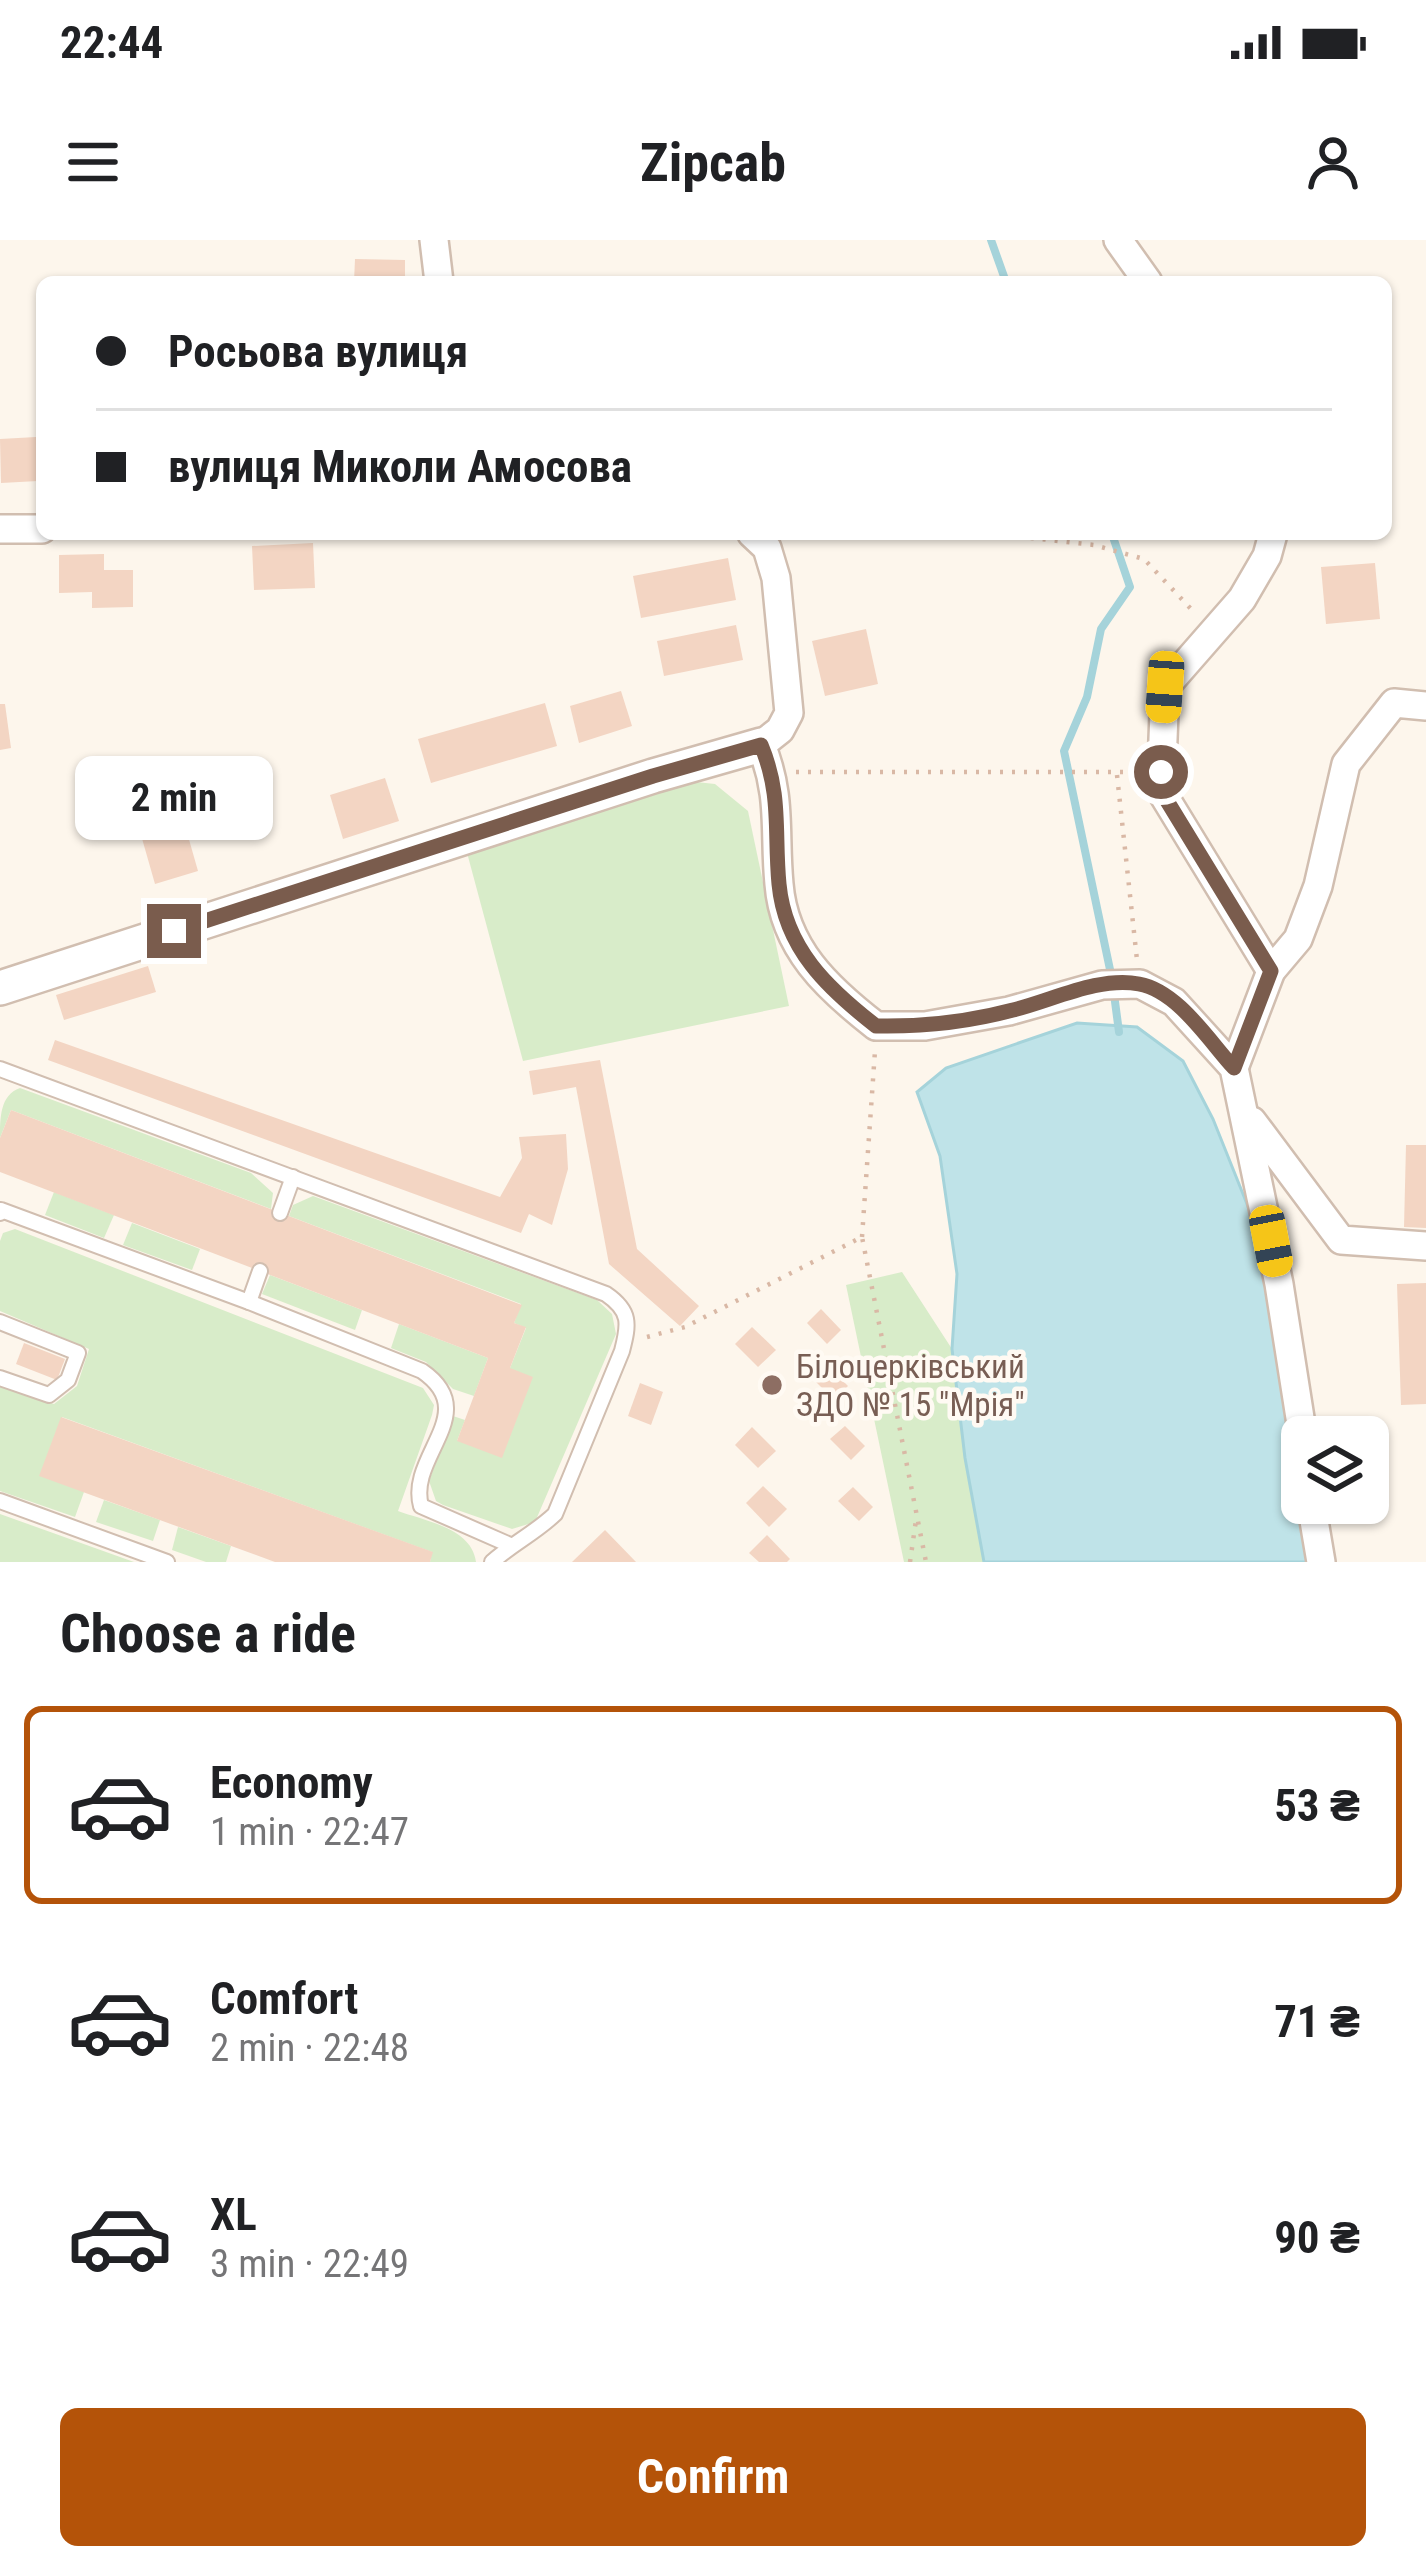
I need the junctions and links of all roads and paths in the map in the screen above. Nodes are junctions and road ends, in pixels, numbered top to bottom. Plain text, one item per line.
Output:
1 (434, 240) edge
2 (1118, 240) edge
3 (438, 276) edge
4 (1144, 276) edge
5 (0, 529) edge
6 (36, 529) edge
7 (758, 540) edge
8 (1043, 540) edge
9 (1271, 540) edge
10 (1214, 632) junction
11 (1426, 706) edge
12 (767, 758) junction
13 (1117, 772) junction
14 (1161, 772) junction
15 (1271, 971) junction
16 (1124, 984) junction
17 (0, 988) edge
18 (876, 1026) junction
19 (1234, 1068) junction
20 (0, 1069) edge
21 (1246, 1112) junction
22 (292, 1177) junction
23 (280, 1213) dead end
24 (0, 1214) edge
25 (862, 1237) junction
26 (1426, 1246) edge
27 (260, 1271) dead end
28 (249, 1302) junction
29 (0, 1322) edge
30 (624, 1344) junction
31 (0, 1378) edge
32 (1301, 1416) edge
33 (0, 1501) edge
34 (917, 1517) junction
35 (1315, 1524) edge
36 (510, 1545) junction
37 (167, 1562) edge
38 (492, 1562) edge
39 (910, 1562) edge
40 (926, 1562) edge
41 (1321, 1562) edge

1 - 3 street
2 - 4 street
5 - 6 street
7 - 12 street
8 - 10 path
9 - 10 street
10 - 14 street
11 - 15 street
12 - 13 path
12 - 17 street
12 - 18 street
13 - 14 path
13 - 16 path
14 - 15 street
15 - 19 street
16 - 18 street
16 - 19 street
18 - 25 path
19 - 21 street
20 - 22 lane
21 - 26 street
21 - 32 street
22 - 23 lane
22 - 30 lane
24 - 28 lane
25 - 30 path
25 - 34 path
27 - 28 lane
28 - 36 lane
29 - 31 lane
30 - 36 lane
33 - 37 lane
34 - 39 path
34 - 40 path
35 - 41 street
36 - 38 lane

